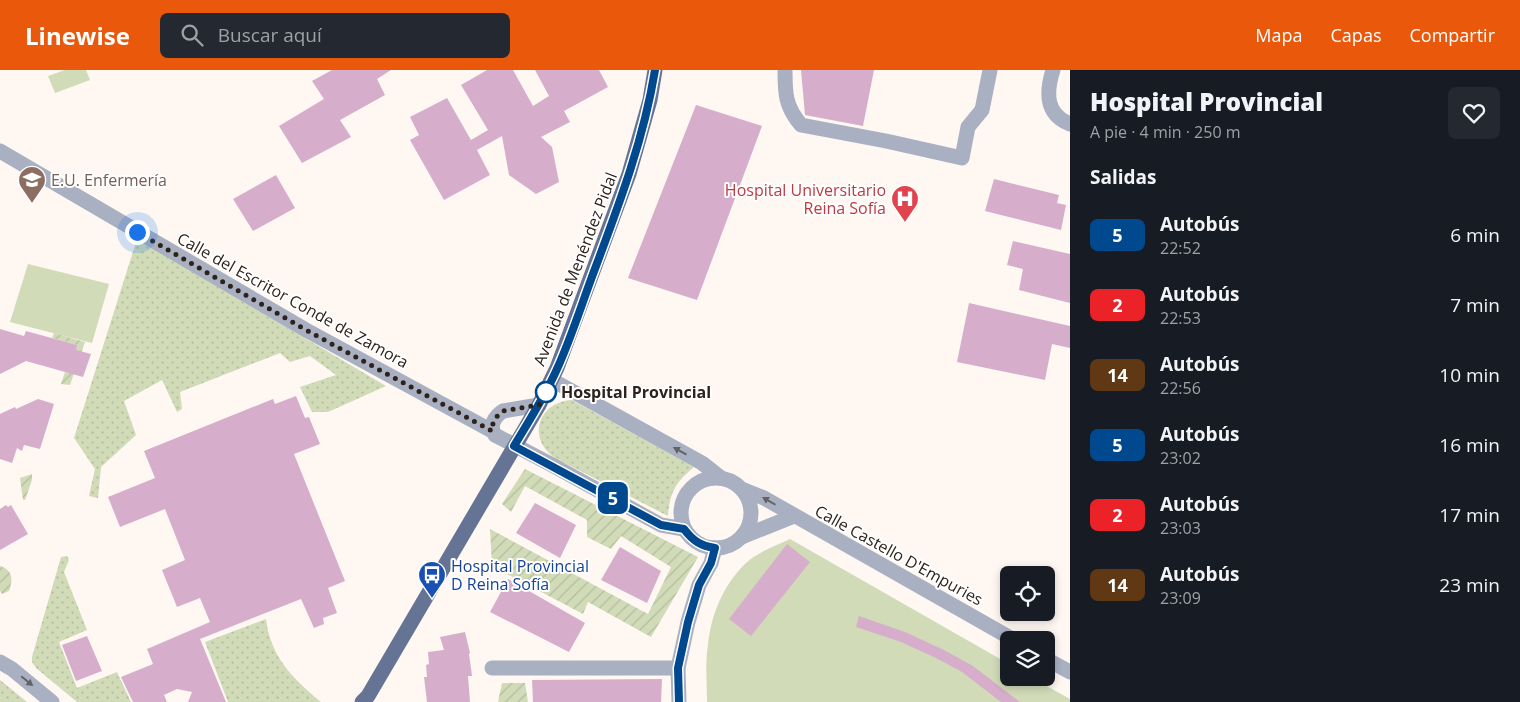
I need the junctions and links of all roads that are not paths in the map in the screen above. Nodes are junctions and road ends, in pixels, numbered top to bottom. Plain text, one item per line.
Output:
1 (655, 70) edge
2 (786, 70) edge
3 (990, 70) edge
4 (1053, 70) edge
5 (1070, 124) edge
6 (0, 151) edge
7 (552, 380) junction
8 (539, 405) junction
9 (492, 431) junction
10 (514, 446) junction
11 (721, 478) junction
12 (744, 490) junction
13 (794, 516) junction
14 (684, 529) junction
15 (744, 536) junction
16 (715, 548) junction
17 (1000, 632) edge
18 (0, 662) edge
19 (1055, 663) edge
20 (492, 668) dead end
21 (678, 668) junction
22 (1070, 672) edge
23 (52, 702) edge
24 (362, 702) edge
25 (679, 702) edge

1 - 7 main road, Avenida de Menéndez Pidal
2 - 3 street
4 - 5 street
6 - 9 street, Calle del Escritor Conde de Zamora
7 - 8 main road, Avenida de Menéndez Pidal
11 -> 7 street
8 - 9 street
8 - 10 main road, Avenida de Menéndez Pidal
9 - 10 street, Calle del Escritor Conde de Zamora
10 - 14 street, Calle del Escritor Conde de Zamora
10 - 24 main road, Avenida de Menéndez Pidal
11 - 12 street
11 - 14 street
13 -> 12 street, Calle Castello D'Empuries
12 - 15 street
13 - 15 street
13 - 17 street, Calle Castello D'Empuries
14 - 16 street
15 - 16 street
16 - 21 street
18 -> 23 street
19 - 22 street
20 - 21 street
21 - 25 street

